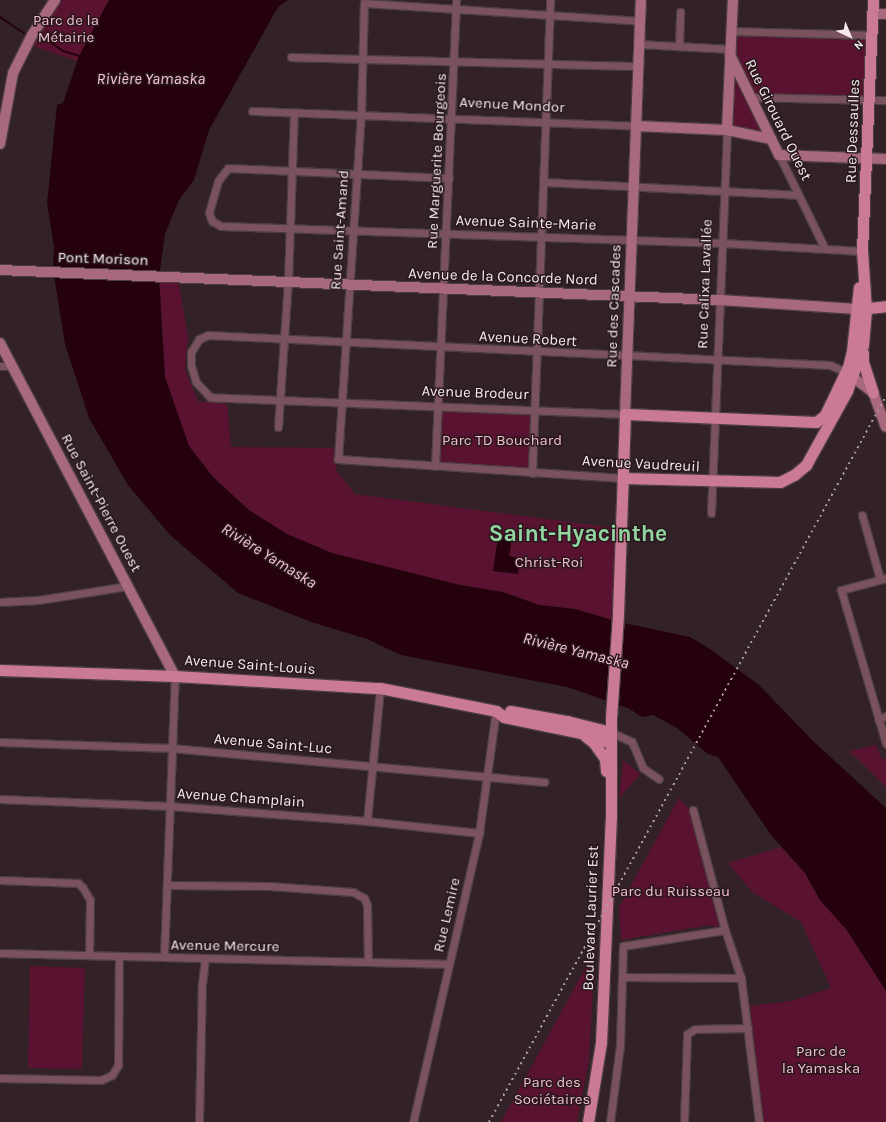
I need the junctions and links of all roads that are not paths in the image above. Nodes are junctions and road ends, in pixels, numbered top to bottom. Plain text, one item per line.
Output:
1 (55, 0) edge
2 (456, 0) edge
3 (550, 0) edge
4 (641, 0) edge
5 (733, 0) edge
6 (874, 0) edge
7 (456, 8) junction
8 (680, 12) dead end
9 (873, 14) junction
10 (886, 14) edge
11 (549, 15) junction
12 (640, 21) junction
13 (731, 31) junction
14 (872, 35) junction
15 (639, 44) junction
16 (679, 46) junction
17 (730, 52) junction
18 (291, 57) dead end
19 (361, 59) junction
20 (455, 60) junction
21 (547, 65) junction
22 (638, 66) junction
23 (750, 97) junction
24 (870, 100) junction
25 (886, 100) edge
26 (252, 111) dead end
27 (294, 114) junction
28 (361, 115) junction
29 (451, 117) junction
30 (545, 122) junction
31 (636, 126) junction
32 (727, 130) junction
33 (771, 139) junction
34 (0, 144) edge
35 (778, 155) junction
36 (867, 158) junction
37 (886, 159) edge
38 (292, 171) junction
39 (356, 174) junction
40 (449, 178) junction
41 (543, 182) junction
42 (634, 186) junction
43 (724, 190) junction
44 (798, 195) junction
45 (290, 229) junction
46 (352, 231) junction
47 (446, 234) junction
48 (541, 237) junction
49 (632, 240) junction
50 (722, 243) junction
51 (824, 248) junction
52 (862, 251) junction
53 (0, 270) edge
54 (171, 276) joint
55 (288, 282) junction
56 (349, 285) junction
57 (443, 290) junction
58 (538, 293) junction
59 (629, 297) junction
60 (720, 300) junction
61 (886, 306) edge
62 (862, 309) junction
63 (208, 336) joint
64 (284, 339) junction
65 (345, 342) junction
66 (0, 343) edge
67 (863, 345) junction
68 (439, 348) junction
69 (536, 352) junction
70 (627, 356) junction
71 (717, 361) junction
72 (0, 366) edge
73 (12, 366) junction
74 (850, 374) junction
75 (873, 392) junction
76 (280, 400) junction
77 (342, 402) junction
78 (438, 406) junction
79 (534, 410) junction
80 (625, 414) junction
81 (715, 418) junction
82 (816, 422) junction
83 (278, 427) dead end
84 (886, 427) edge
85 (823, 434) junction
86 (338, 459) joint
87 (435, 466) junction
88 (532, 473) junction
89 (623, 478) junction
90 (712, 482) junction
91 (711, 513) dead end
92 (862, 515) dead end
93 (883, 578) edge
94 (128, 586) junction
95 (0, 602) edge
96 (0, 670) edge
97 (175, 676) junction
98 (380, 688) junction
99 (496, 711) junction
100 (611, 713) joint
101 (886, 716) edge
102 (878, 719) junction
103 (581, 733) junction
104 (610, 737) junction
105 (0, 742) edge
106 (886, 744) edge
107 (171, 748) junction
108 (372, 766) junction
109 (487, 778) junction
110 (659, 779) dead end
111 (544, 782) dead end
112 (0, 799) edge
113 (169, 806) junction
114 (693, 810) dead end
115 (611, 816) junction
116 (367, 821) junction
117 (479, 833) junction
118 (0, 880) edge
119 (167, 885) junction
120 (725, 930) junction
121 (0, 953) edge
122 (89, 955) junction
123 (119, 956) junction
124 (164, 957) junction
125 (205, 958) junction
126 (368, 962) junction
127 (449, 964) junction
128 (622, 977) junction
129 (741, 978) junction
130 (748, 1028) junction
131 (0, 1078) edge
132 (199, 1122) edge
133 (413, 1122) edge
134 (588, 1122) edge
135 (610, 1122) edge
136 (684, 1122) edge
137 (759, 1122) edge

1 - 34 street
2 - 7 street, Rue Marguerite Bourgeois
3 - 11 street
4 - 12 street, Rue des Cascades
5 - 13 street, Rue Girouard Ouest
6 - 9 main road, Rue Dessaulles
7 - 11 street
7 - 19 street, Rue Saint-Amand
7 - 20 street, Rue Marguerite Bourgeois
8 - 16 street
9 - 10 street
9 - 14 main road, Rue Dessaulles
11 - 12 street
11 - 21 street
12 - 15 street, Rue des Cascades
13 - 14 street
13 - 17 street, Rue Girouard Ouest
14 - 24 main road, Rue Dessaulles
15 - 16 street
15 - 22 street, Rue des Cascades
16 - 17 street
17 - 23 street, Rue Girouard Ouest
17 - 32 street, Rue Calixa Lavallée
18 - 19 street
19 - 20 street
19 - 28 street, Rue Saint-Amand
20 - 21 street
20 - 29 street, Rue Marguerite Bourgeois
21 - 22 street
21 - 30 street
22 - 31 street, Rue des Cascades
23 - 24 street
23 - 33 street, Rue Girouard Ouest
24 - 25 street
24 - 36 main road, Rue Dessaulles
26 - 27 street, Avenue Mondor
27 - 28 street, Avenue Mondor
27 - 38 street
28 - 29 street, Avenue Mondor
28 - 39 street, Rue Saint-Amand
29 - 30 street, Avenue Mondor
29 - 40 street, Rue Marguerite Bourgeois
30 - 31 street, Avenue Mondor
30 - 41 street
31 - 32 street, Avenue Mondor
31 - 42 street, Rue des Cascades
32 - 33 street, Avenue Mondor
32 - 43 street, Rue Calixa Lavallée
33 - 35 street, Rue Girouard Ouest
35 - 36 street
35 - 44 street, Rue Girouard Ouest
36 - 37 street
36 - 52 main road, Rue Dessaulles
38 - 39 street
38 - 45 street
38 - 45 street, Avenue Sainte-Marie
39 - 40 street
39 - 46 street, Rue Saint-Amand
40 - 47 street, Rue Marguerite Bourgeois
41 - 42 street
41 - 48 street
42 - 43 street
42 - 49 street, Rue des Cascades
43 - 44 street
43 - 50 street, Rue Calixa Lavallée
44 - 51 street, Rue Girouard Ouest
45 - 46 street, Avenue Sainte-Marie
45 - 55 street
46 - 47 street, Avenue Sainte-Marie
46 - 56 street, Rue Saint-Amand
47 - 48 street, Avenue Sainte-Marie
47 - 57 street, Rue Marguerite Bourgeois
48 - 49 street, Avenue Sainte-Marie
48 - 58 street
49 - 50 street, Avenue Sainte-Marie
49 - 59 street, Rue des Cascades
50 - 51 street, Avenue Sainte-Marie
50 - 60 street, Rue Calixa Lavallée
51 - 52 street, Avenue Sainte-Marie
52 - 62 main road, Rue Dessaulles
53 - 54 street, Pont Morison
54 - 55 street, Avenue de la Concorde Nord
55 - 56 street, Avenue de la Concorde Nord
55 - 64 street
56 - 57 street, Avenue de la Concorde Nord
56 - 65 street, Rue Saint-Amand
57 - 58 street, Avenue de la Concorde Nord
57 - 68 street, Rue Marguerite Bourgeois
58 - 59 street, Avenue de la Concorde Nord
58 - 69 street
59 - 60 street, Avenue de la Concorde Nord
59 - 70 street, Rue des Cascades
60 - 62 street, Avenue de la Concorde Nord
60 - 71 street, Rue Calixa Lavallée
61 - 62 main road
62 - 67 main road, Rue Dessaulles
62 - 74 main road, Rue Dessaulles
63 - 64 street, Avenue Robert
63 - 76 street, Avenue Brodeur
64 - 65 street, Avenue Robert
64 - 76 street
65 - 68 street, Avenue Robert
65 - 77 street, Rue Saint-Amand
66 - 73 street, Rue Saint-Pierre Ouest
67 - 74 main road, Rue Dessaulles
67 - 75 main road
68 - 69 street, Avenue Robert
68 - 78 street, Rue Marguerite Bourgeois
69 - 70 street, Avenue Robert
69 - 79 street
70 - 71 street, Avenue Robert
70 - 80 street, Rue des Cascades
71 - 74 street, Avenue Robert
71 - 81 street, Rue Calixa Lavallée
72 - 73 street
73 - 94 street, Rue Saint-Pierre Ouest
74 - 75 street
74 - 82 main road, Rue Dessaulles
74 - 85 main road, Rue Dessaulles
75 - 84 street
76 - 77 street, Avenue Brodeur
76 - 83 street
77 - 78 street, Avenue Brodeur
77 - 86 street, Rue Saint-Amand
78 - 79 street, Avenue Brodeur
78 - 87 street, Rue Marguerite Bourgeois
79 - 80 street, Avenue Brodeur
79 - 88 street
80 - 81 main road, Avenue Brodeur
80 - 89 main road, Rue des Cascades
81 - 82 main road, Avenue Brodeur
81 - 90 street, Rue Calixa Lavallée
82 - 85 main road
85 - 90 main road, Avenue Vaudreuil
86 - 87 street, Avenue Vaudreuil
87 - 88 street, Avenue Vaudreuil
88 - 89 street, Avenue Vaudreuil
89 - 90 main road, Avenue Vaudreuil
89 - 100 main road, Rue des Cascades
90 - 91 street, Rue Calixa Lavallée
92 - 93 street
93 - 102 street
94 - 95 street
94 - 97 street, Rue Saint-Pierre Ouest
96 - 97 main road, Avenue Saint-Louis
97 - 98 main road, Avenue Saint-Louis
97 - 107 street
98 - 99 main road, Avenue Saint-Louis
98 - 108 street
99 - 103 main road, Avenue Saint-Louis
99 - 104 main road, Avenue Saint-Louis
99 - 109 street, Rue Lemire
100 - 104 main road, Boulevard Laurier Est
101 - 102 street
102 - 106 street
103 - 104 main road, Avenue Saint-Louis
103 - 115 main road
104 - 110 street, Avenue Saint-Louis
104 - 115 main road, Boulevard Laurier Est
105 - 107 street, Avenue Saint-Luc
107 - 108 street, Avenue Saint-Luc
107 - 113 street
108 - 109 street, Avenue Saint-Luc
108 - 116 street
109 - 111 street, Avenue Saint-Luc
109 - 117 street, Rue Lemire
112 - 113 street, Avenue Champlain
113 - 116 street, Avenue Champlain
113 - 119 street
114 - 120 street
115 - 134 main road, Boulevard Laurier Est
116 - 117 street, Avenue Champlain
117 - 127 street, Rue Lemire
118 - 122 street
119 - 124 street
119 - 126 street
120 - 128 street
120 - 129 street
121 - 122 street, Avenue Mercure
122 - 123 street, Avenue Mercure
123 - 124 street, Avenue Mercure
123 - 131 street
124 - 125 street, Avenue Mercure
125 - 126 street, Avenue Mercure
125 - 132 street
126 - 127 street, Avenue Mercure
127 - 133 street, Rue Lemire
128 - 129 street
128 - 135 street
129 - 130 street
130 - 136 street
130 - 137 street

